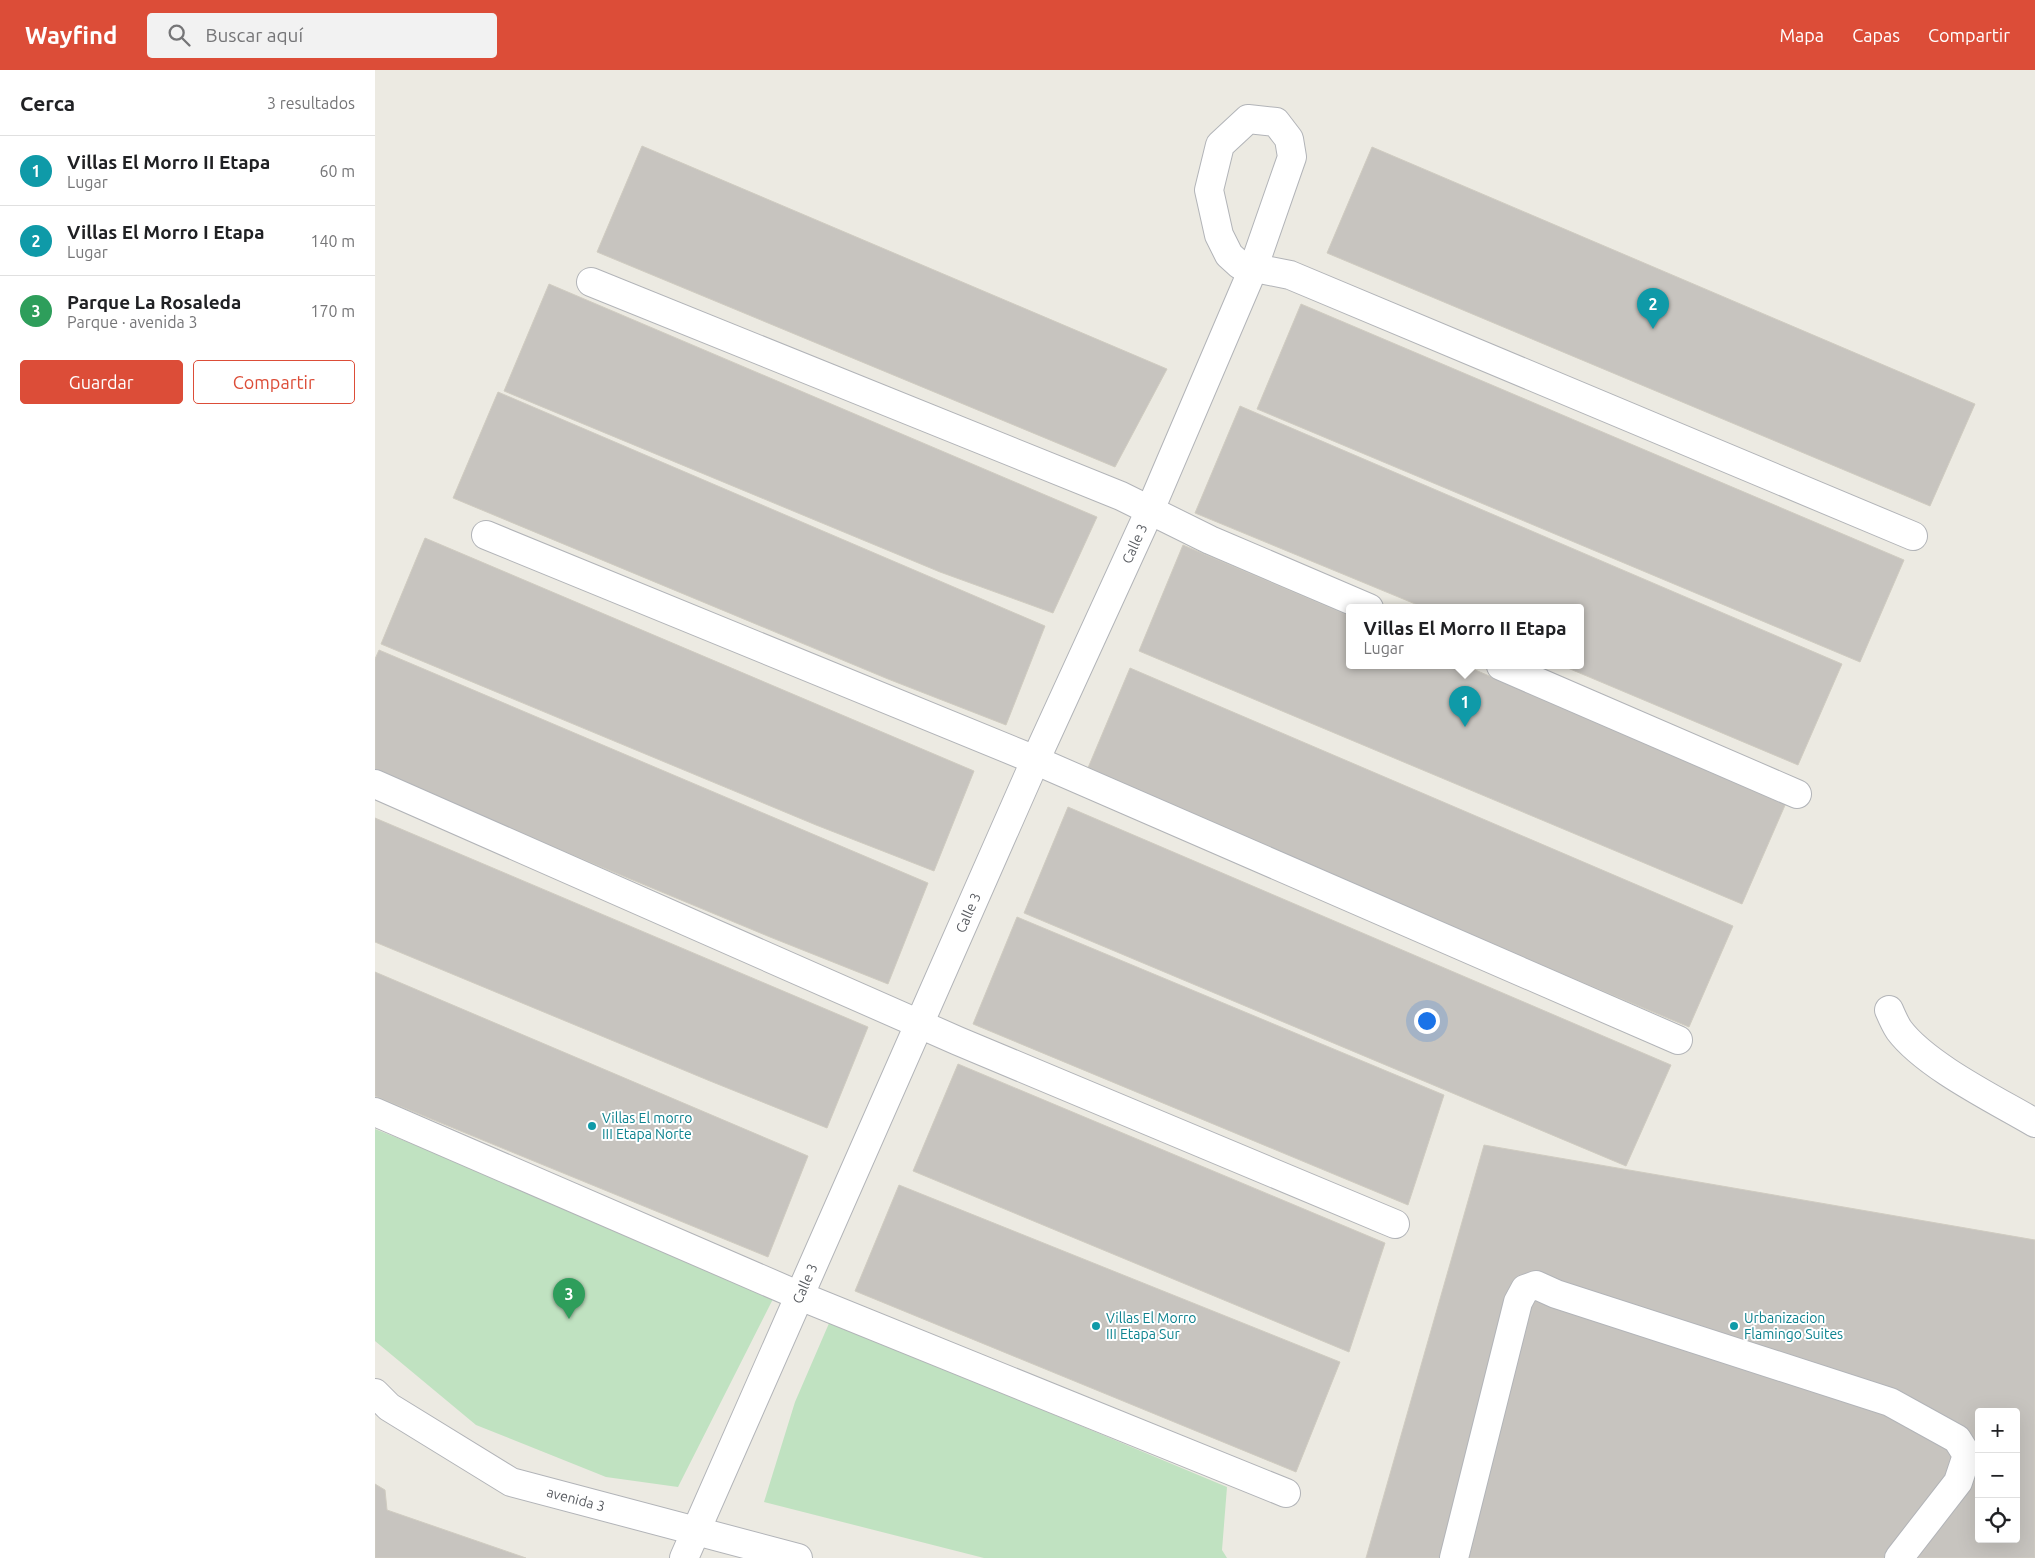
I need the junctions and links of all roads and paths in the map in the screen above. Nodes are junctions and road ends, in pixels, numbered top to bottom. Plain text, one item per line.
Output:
1 (1253, 269) junction
2 (591, 282) dead end
3 (1149, 510) junction
4 (486, 535) dead end
5 (1913, 536) dead end
6 (1360, 604) edge
7 (1508, 669) edge
8 (1035, 761) junction
9 (375, 784) edge
10 (1797, 794) dead end
11 (1889, 1010) dead end
12 (921, 1024) junction
13 (1678, 1040) dead end
14 (375, 1112) edge
15 (2035, 1123) edge
16 (1395, 1224) dead end
17 (800, 1296) junction
18 (375, 1393) edge
19 (1286, 1493) dead end
20 (695, 1531) junction
21 (684, 1558) edge
22 (798, 1558) edge
23 (1454, 1558) edge
24 (1899, 1558) edge

1 - 1 street
1 - 3 street, Calle 3
1 - 5 street
2 - 3 street
3 - 6 street
3 - 8 street, Calle 3
4 - 8 street
7 - 10 street
8 - 12 street, Calle 3
8 - 13 street
9 - 12 street
11 - 15 street
12 - 16 street
12 - 17 street, Calle 3
14 - 17 street
17 - 19 street
17 - 20 street, Calle 3
18 - 20 street, avenida 3
20 - 21 street, Calle 3
20 - 22 street, avenida 3
23 - 24 street

